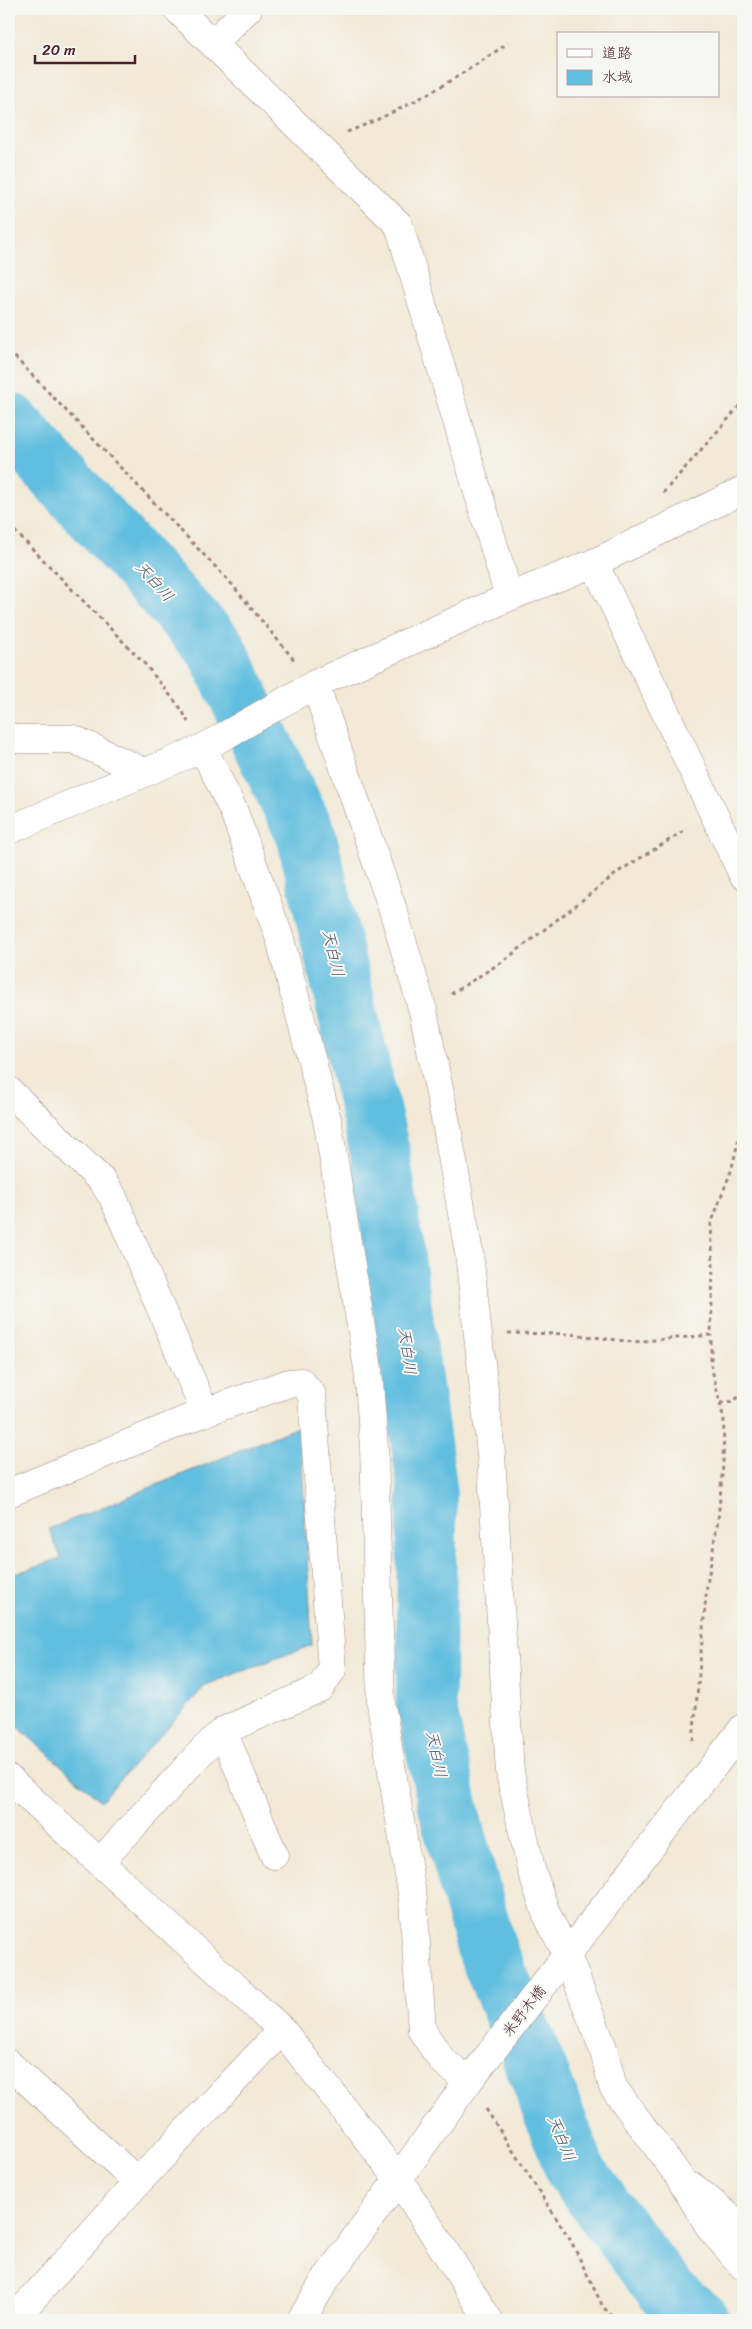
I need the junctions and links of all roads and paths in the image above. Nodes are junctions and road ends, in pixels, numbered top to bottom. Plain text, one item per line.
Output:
1 (177, 9) edge
2 (248, 9) edge
3 (213, 43) junction
4 (508, 43) dead end
5 (316, 144) junction
6 (9, 351) edge
7 (743, 402) edge
8 (743, 490) edge
9 (9, 525) edge
10 (645, 538) junction
11 (594, 563) junction
12 (510, 597) junction
13 (315, 684) junction
14 (9, 737) edge
15 (203, 748) junction
16 (144, 772) junction
17 (713, 812) junction
18 (9, 830) edge
19 (743, 875) edge
20 (423, 1011) junction
21 (9, 1091) edge
22 (743, 1122) edge
23 (478, 1332) junction
24 (711, 1335) junction
25 (743, 1394) edge
26 (720, 1404) junction
27 (205, 1412) junction
28 (9, 1493) edge
29 (743, 1728) edge
30 (223, 1730) junction
31 (708, 1773) junction
32 (9, 1779) edge
33 (274, 1856) dead end
34 (100, 1862) junction
35 (567, 1955) junction
36 (282, 2030) junction
37 (9, 2064) edge
38 (474, 2075) junction
39 (678, 2175) junction
40 (398, 2178) junction
41 (138, 2182) junction
42 (743, 2228) edge
43 (743, 2266) edge
44 (13, 2320) edge
45 (301, 2320) edge
46 (489, 2320) edge
47 (616, 2320) edge

1 - 3 street
2 - 3 street
3 - 5 street
4 - 5 path
5 - 12 street
6 - 13 path
7 - 10 path
8 - 10 street
9 - 15 path
10 - 11 street
11 - 12 street
11 - 17 street
12 - 13 street
13 - 15 street
13 - 20 street
14 - 16 street
15 - 16 street
15 - 38 street
16 - 18 street
17 - 19 street
17 - 20 path
20 - 23 street
21 - 27 street
22 - 24 path
23 - 24 path
23 - 35 street
24 - 26 path
25 - 26 path
26 - 31 path
27 - 28 street
27 - 30 street
29 - 31 street, 米野木橋
30 - 33 street
30 - 34 street
31 - 35 street, 米野木橋
32 - 34 street
34 - 36 street
35 - 38 street, 米野木橋
35 - 39 street
36 - 40 street
36 - 41 street
37 - 41 street
38 - 40 street, 米野木橋
38 - 47 path
39 - 42 street
39 - 43 street
40 - 45 street, 米野木橋
40 - 46 street
41 - 44 street

